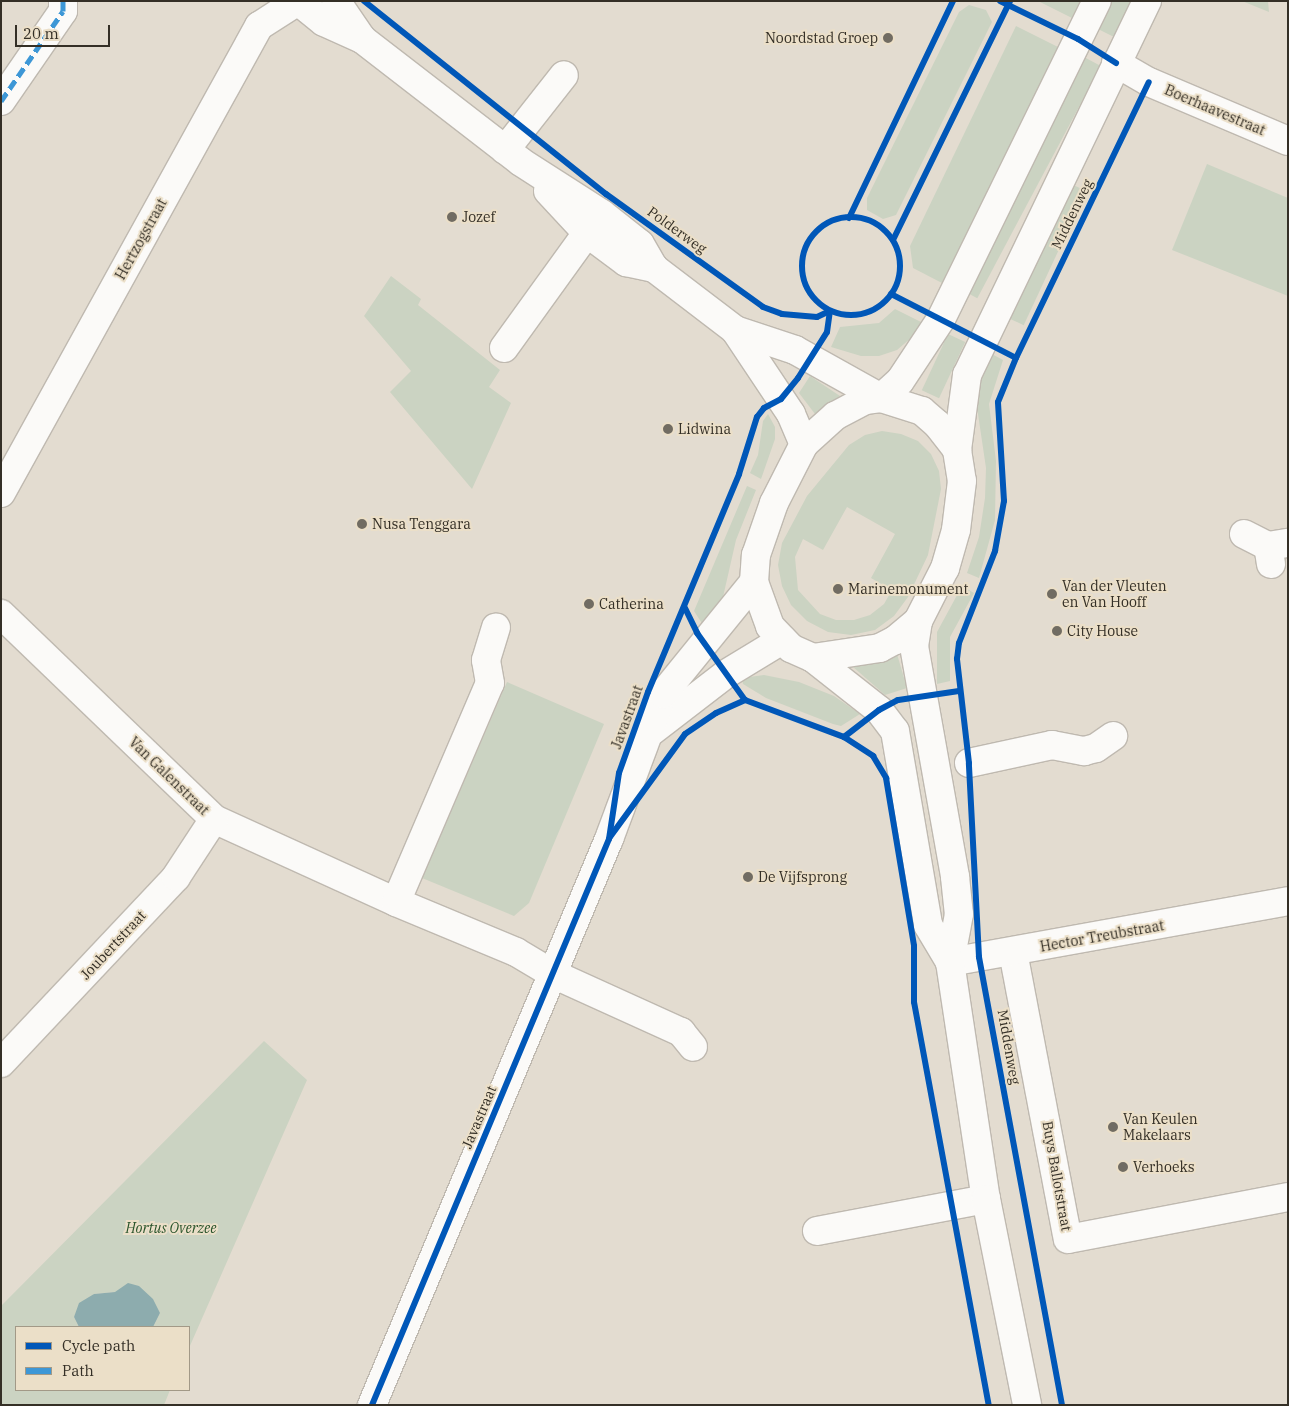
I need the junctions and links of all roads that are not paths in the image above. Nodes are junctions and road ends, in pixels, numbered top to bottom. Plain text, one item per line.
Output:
1 (63, 1) edge
2 (298, 1) edge
3 (336, 1) edge
4 (1097, 1) edge
5 (1147, 1) edge
6 (362, 39) junction
7 (1116, 63) junction
8 (564, 75) dead end
9 (1, 101) edge
10 (1288, 141) edge
11 (513, 156) junction
12 (587, 233) junction
13 (654, 268) junction
14 (735, 330) junction
15 (504, 348) dead end
16 (881, 398) junction
17 (804, 444) junction
18 (957, 450) junction
19 (1, 493) edge
20 (1244, 534) dead end
21 (1276, 551) edge
22 (754, 582) junction
23 (1, 614) edge
24 (918, 621) junction
25 (496, 628) dead end
26 (782, 640) junction
27 (813, 658) junction
28 (652, 731) junction
29 (1113, 736) dead end
30 (969, 763) dead end
31 (214, 819) junction
32 (1288, 901) edge
33 (396, 902) junction
34 (1013, 952) junction
35 (950, 962) junction
36 (553, 974) junction
37 (693, 1047) dead end
38 (1, 1063) edge
39 (1288, 1197) edge
40 (986, 1199) junction
41 (817, 1231) dead end
42 (372, 1405) edge
43 (1027, 1405) edge

1 - 9 main road
2 - 6 main road
2 - 19 main road, Hertzogstraat
3 - 6 main road
4 - 16 main road
5 - 7 main road, Middenweg
6 - 11 main road
7 - 10 main road, Boerhaavestraat
7 - 18 main road, Middenweg
8 - 11 main road
11 - 12 main road
11 - 13 main road
12 - 13 main road
12 - 15 main road
13 - 14 main road
14 - 16 main road
14 - 17 main road
16 - 17 main road
16 - 18 main road
17 - 22 main road
18 - 24 main road
20 - 21 main road
22 - 26 main road
22 - 28 main road, Javastraat
23 - 31 main road, Van Galenstraat
24 - 27 main road
24 - 35 main road
25 - 33 main road
26 - 27 main road
26 - 28 main road, Javastraat
27 - 35 main road
28 - 36 main road, Javastraat
29 - 30 main road
31 - 33 main road, Van Galenstraat
31 - 38 main road, Joubertstraat
32 - 34 main road, Hector Treubstraat
33 - 36 main road, Van Galenstraat
34 - 35 main road, Hector Treubstraat
34 - 39 main road, Buys Ballotstraat
35 - 40 main road
36 - 37 main road, Van Galenstraat
36 - 42 main road, Javastraat
40 - 41 main road
40 - 43 main road

